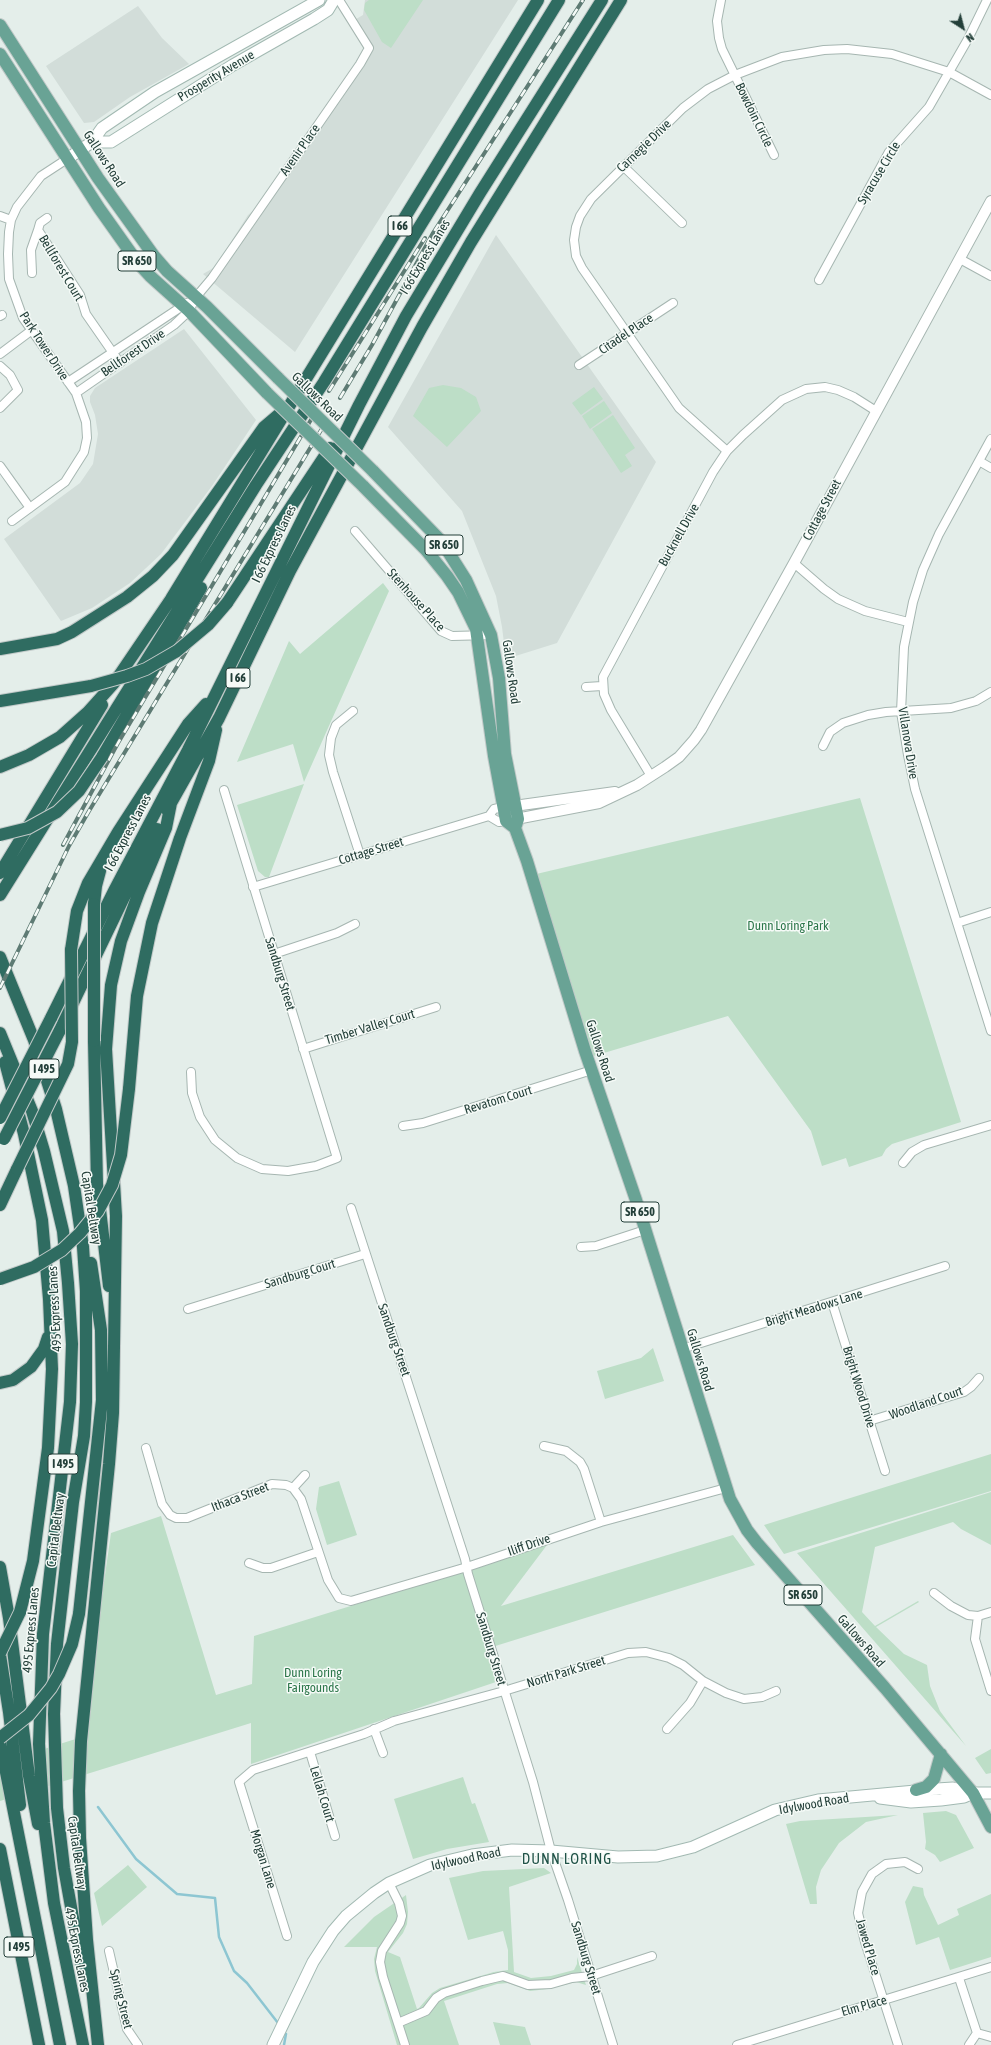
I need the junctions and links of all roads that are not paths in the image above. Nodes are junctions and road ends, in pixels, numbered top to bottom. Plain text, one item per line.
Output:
1 (319, 0) edge
2 (334, 0) edge
3 (339, 0) edge
4 (538, 0) edge
5 (560, 0) edge
6 (602, 0) edge
7 (621, 0) edge
8 (721, 0) edge
9 (987, 0) edge
10 (0, 25) edge
11 (0, 54) edge
12 (949, 72) junction
13 (188, 73) junction
14 (735, 74) junction
15 (991, 95) edge
16 (154, 114) junction
17 (92, 142) junction
18 (81, 150) junction
19 (774, 155) dead end
20 (67, 159) junction
21 (623, 166) junction
22 (991, 202) edge
23 (0, 216) edge
24 (47, 218) dead end
25 (11, 220) junction
26 (682, 223) dead end
27 (38, 230) junction
28 (960, 259) junction
29 (32, 273) dead end
30 (991, 276) edge
31 (819, 280) dead end
32 (196, 297) junction
33 (673, 303) dead end
34 (186, 309) junction
35 (32, 330) junction
36 (627, 333) junction
37 (113, 352) junction
38 (0, 354) edge
39 (120, 363) junction
40 (578, 365) dead end
41 (0, 366) edge
42 (68, 382) junction
43 (76, 393) junction
44 (292, 403) junction
45 (359, 405) junction
46 (0, 408) edge
47 (876, 411) junction
48 (991, 439) edge
49 (727, 452) junction
50 (979, 461) junction
51 (0, 466) edge
52 (991, 468) edge
53 (256, 486) junction
54 (30, 508) junction
55 (12, 521) dead end
56 (355, 531) dead end
57 (794, 563) junction
58 (908, 622) junction
59 (491, 635) junction
60 (478, 636) junction
61 (0, 649) edge
62 (133, 654) junction
63 (602, 686) junction
64 (586, 688) dead end
65 (217, 690) junction
66 (991, 692) edge
67 (0, 701) edge
68 (353, 711) dead end
69 (901, 712) junction
70 (219, 718) junction
71 (823, 746) dead end
72 (0, 767) edge
73 (651, 776) junction
74 (224, 790) dead end
75 (622, 791) junction
76 (171, 803) junction
77 (509, 806) junction
78 (489, 816) junction
79 (513, 823) junction
80 (118, 832) junction
81 (0, 835) edge
82 (360, 855) junction
83 (0, 873) edge
84 (253, 887) junction
85 (0, 895) edge
86 (991, 912) edge
87 (957, 923) junction
88 (355, 924) dead end
89 (274, 954) junction
90 (0, 957) edge
91 (436, 1006) dead end
92 (991, 1031) edge
93 (0, 1033) edge
94 (0, 1048) edge
95 (303, 1049) junction
96 (592, 1070) junction
97 (191, 1072) dead end
98 (0, 1118) edge
99 (991, 1125) edge
100 (403, 1126) dead end
101 (2, 1143) edge
102 (903, 1163) dead end
103 (74, 1186) junction
104 (0, 1205) edge
105 (350, 1208) dead end
106 (645, 1230) junction
107 (581, 1247) dead end
108 (365, 1254) junction
109 (945, 1266) dead end
110 (0, 1279) edge
111 (832, 1302) junction
112 (188, 1309) dead end
113 (50, 1320) junction
114 (114, 1335) junction
115 (682, 1349) junction
116 (979, 1378) dead end
117 (0, 1383) edge
118 (869, 1421) junction
119 (544, 1446) dead end
120 (146, 1448) dead end
121 (885, 1471) dead end
122 (305, 1475) dead end
123 (293, 1488) junction
124 (726, 1488) junction
125 (601, 1522) junction
126 (318, 1552) junction
127 (249, 1563) dead end
128 (0, 1567) edge
129 (467, 1567) junction
130 (934, 1593) dead end
131 (991, 1612) edge
132 (978, 1616) junction
133 (0, 1654) edge
134 (703, 1681) junction
135 (504, 1691) junction
136 (776, 1691) dead end
137 (991, 1691) edge
138 (374, 1729) junction
139 (667, 1729) dead end
140 (0, 1738) edge
141 (0, 1742) edge
142 (310, 1752) junction
143 (383, 1753) dead end
144 (941, 1754) junction
145 (239, 1782) joint
146 (916, 1790) junction
147 (973, 1793) junction
148 (991, 1793) edge
149 (858, 1796) junction
150 (991, 1827) edge
151 (335, 1836) dead end
152 (0, 1850) edge
153 (551, 1851) junction
154 (918, 1869) dead end
155 (389, 1883) junction
156 (29, 1887) junction
157 (54, 1903) junction
158 (287, 1936) dead end
159 (109, 1951) dead end
160 (652, 1956) dead end
161 (991, 1967) edge
162 (591, 1976) junction
163 (959, 1978) junction
164 (884, 2000) junction
165 (398, 2023) junction
166 (977, 2032) junction
167 (991, 2036) edge
168 (38, 2045) edge
169 (60, 2045) edge
170 (83, 2045) edge
171 (98, 2045) edge
172 (138, 2045) edge
173 (273, 2045) edge
174 (405, 2045) edge
175 (613, 2045) edge
176 (737, 2045) edge
177 (898, 2045) edge
178 (969, 2045) edge

1 - 13 main road, Prosperity Avenue
2 - 16 main road, Prosperity Avenue
3 - 32 street, Avenir Place
4 - 44 highway, I 66
5 - 53 highway, I 66 Express Lanes
6 - 45 highway, I 66 Express Lanes
7 - 70 highway, I 66
8 - 14 street, Bowdoin Circle
9 - 12 street, Syracuse Circle
10 - 18 main road, Gallows Road / SR 650
11 - 20 main road, Gallows Road / SR 650
12 - 14 street, Carnegie Drive
12 - 15 street, Carnegie Drive
12 - 31 street, Syracuse Circle
13 - 16 main road
13 - 17 main road, Prosperity Avenue
14 - 19 street, Bowdoin Circle
14 - 21 street, Carnegie Drive
16 - 17 main road, Prosperity Avenue
17 - 18 main road, Prosperity Avenue
18 - 20 main road, Prosperity Avenue
18 - 32 main road, Gallows Road / SR 650
20 - 25 street, Park Tower Drive
20 - 34 main road, Gallows Road / SR 650
21 - 26 street
21 - 36 street, Carnegie Drive
22 - 28 street, Cottage Street
23 - 25 street
24 - 27 street
25 - 35 street, Park Tower Drive
27 - 29 street, Bellforest Court
27 - 37 street, Bellforest Court
28 - 30 street
28 - 47 street, Cottage Street
32 - 34 street
32 - 59 main road, Gallows Road / SR 650, bridge
33 - 36 street, Citadel Place
34 - 37 street, Bellforest Drive
34 - 39 street, Bellforest Drive
34 - 60 main road, Gallows Road / SR 650, bridge
35 - 38 street
35 - 42 street, Park Tower Drive
36 - 40 street, Citadel Place
36 - 49 street, Carnegie Drive
37 - 39 street, Bellforest Court
37 - 42 street, Bellforest Drive
39 - 43 street, Bellforest Drive
41 - 46 street
42 - 43 street, Park Tower Drive
43 - 54 street, Park Tower Drive
44 - 61 highway
44 - 62 highway, I 66
45 - 65 highway, I 66 Express Lanes
45 - 67 highway, bridge
47 - 49 street, Bucknell Drive
47 - 57 street, Cottage Street
48 - 50 street, Villanova Drive
49 - 63 street, Bucknell Drive
50 - 52 street
50 - 58 street, Villanova Drive
51 - 54 street
53 - 81 highway, bridge
53 - 85 highway, I 66 Express Lanes
54 - 55 street, Park Tower Drive
56 - 60 street, Stenhouse Place
57 - 58 street
57 - 73 street, Cottage Street
58 - 69 street, Villanova Drive
59 - 60 street, Stenhouse Place
59 - 77 main road, Gallows Road / SR 650
60 - 77 main road, Gallows Road / SR 650
62 - 72 highway
62 - 83 highway, I 66
63 - 64 street
63 - 73 street
65 - 80 highway
65 - 98 highway, I 66 Express Lanes, bridge
66 - 69 street
68 - 82 street
69 - 71 street
69 - 87 street, Villanova Drive
70 - 76 highway, I 66
70 - 110 highway, bridge
73 - 75 street, Cottage Street
74 - 84 street, Sandburg Street
75 - 77 street, Cottage Street
75 - 79 street, Cottage Street
76 - 101 highway, I 66, bridge
76 - 114 highway
77 - 78 street, Cottage Street
77 - 79 main road, Gallows Road / SR 650
78 - 79 street, Cottage Street
78 - 82 street, Cottage Street
79 - 96 main road, Gallows Road / SR 650
80 - 104 highway, bridge
80 - 114 highway, bridge
82 - 84 street, Cottage Street
84 - 89 street, Sandburg Street
86 - 87 street
87 - 92 street, Villanova Drive
88 - 89 street
89 - 95 street, Sandburg Street
90 - 103 highway, Capital Beltway / I 495
91 - 95 street, Timber Valley Court
93 - 157 highway, 495 Express Lanes / I 495
94 - 113 highway
95 - 97 street, Sandburg Street
96 - 100 street, Revatom Court
96 - 106 main road, Gallows Road / SR 650
99 - 102 street
103 - 140 highway, bridge
103 - 171 highway, Capital Beltway / I 495
105 - 108 street
106 - 107 street
106 - 115 main road, Gallows Road / SR 650
108 - 112 street, Sandburg Court
108 - 129 street, Sandburg Street
109 - 111 street, Bright Meadows Lane
111 - 115 street, Bright Meadows Lane
111 - 118 street, Bright Wood Drive
113 - 117 highway
113 - 133 highway, bridge
114 - 171 highway
115 - 124 main road, Gallows Road / SR 650
116 - 118 street, Woodland Court
118 - 121 street, Bright Wood Drive
119 - 125 street
120 - 123 street, Ithaca Street
122 - 123 street
123 - 126 street
124 - 125 street, Iliff Drive
124 - 144 main road, Gallows Road / SR 650
125 - 129 street, Iliff Drive
126 - 127 street
126 - 129 street, Iliff Drive
128 - 157 highway
129 - 135 street, Sandburg Street
130 - 132 street
131 - 132 street
132 - 137 street
133 - 156 highway
134 - 135 street, North Park Street
134 - 136 street, North Park Street
134 - 139 street
135 - 138 street, North Park Street
135 - 153 street, Sandburg Street
138 - 142 street, North Park Street
138 - 143 street
141 - 156 highway, I 495
142 - 145 street, North Park Street
142 - 151 street, Lellah Court
144 - 146 main road
144 - 147 main road, Gallows Road / SR 650
145 - 158 street, Morgan Lane
146 - 147 main road, Idylwood Road
146 - 149 main road, Idylwood Road
147 - 148 main road, Idylwood Road
147 - 149 main road, Idylwood Road
147 - 150 main road, Gallows Road / SR 650
149 - 153 main road, Idylwood Road
152 - 168 highway, I 495
153 - 155 main road, Idylwood Road
153 - 162 street, Sandburg Street
154 - 164 street, Jawed Place
155 - 165 street
155 - 173 main road, Idylwood Road
156 - 169 highway, I 495
157 - 170 highway, 495 Express Lanes / I 495
159 - 172 street, Spring Street
160 - 162 street
161 - 163 street, Elm Place
162 - 165 street
162 - 175 street, Sandburg Street
163 - 164 street, Elm Place
163 - 166 street
164 - 176 street, Elm Place
164 - 177 street, Jawed Place
165 - 174 street
166 - 167 street
166 - 178 street

